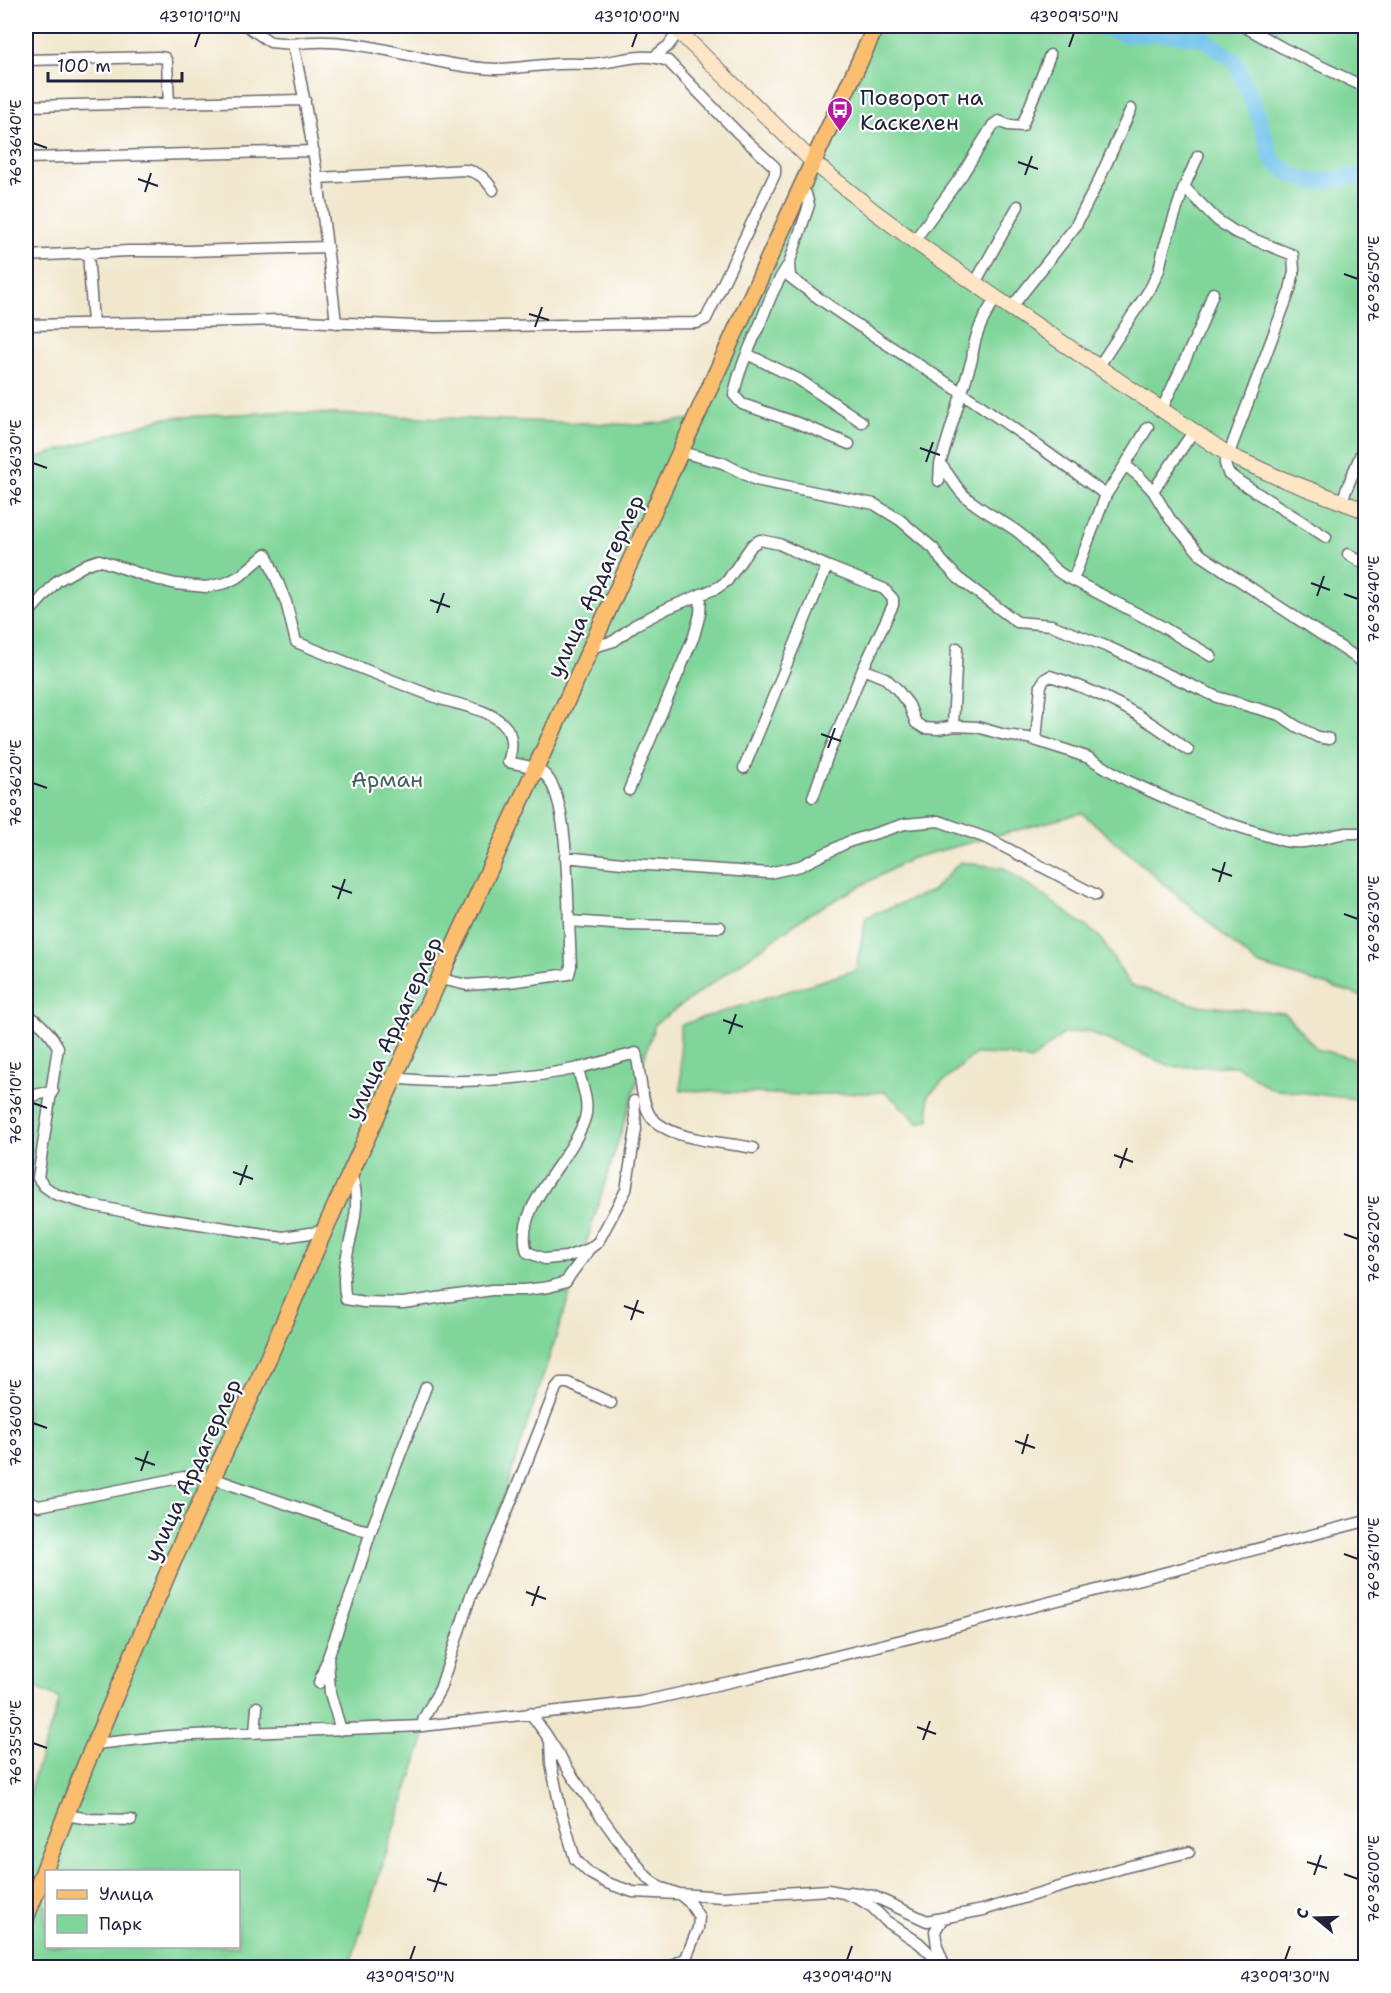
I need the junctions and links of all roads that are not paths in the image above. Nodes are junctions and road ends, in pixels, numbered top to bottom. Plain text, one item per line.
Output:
1 (247, 26) edge
2 (876, 26) edge
3 (1243, 26) edge
4 (676, 28) edge
5 (292, 44) junction
6 (1050, 55) dead end
7 (655, 56) junction
8 (26, 60) edge
9 (1365, 85) edge
10 (305, 100) junction
11 (169, 104) junction
12 (26, 106) edge
13 (1131, 109) dead end
14 (314, 151) junction
15 (1198, 156) dead end
16 (26, 158) edge
17 (813, 162) junction
18 (318, 178) junction
19 (1184, 187) junction
20 (801, 188) junction
21 (493, 190) dead end
22 (1018, 206) dead end
23 (914, 241) junction
24 (328, 247) junction
25 (88, 252) junction
26 (26, 256) edge
27 (789, 264) junction
28 (975, 283) junction
29 (1213, 292) dead end
30 (996, 298) junction
31 (1011, 308) junction
32 (93, 323) junction
33 (336, 323) junction
34 (26, 324) edge
35 (747, 354) junction
36 (1099, 366) junction
37 (961, 392) junction
38 (1162, 409) junction
39 (862, 422) dead end
40 (1148, 427) dead end
41 (1193, 432) junction
42 (1365, 441) edge
43 (849, 444) dead end
44 (681, 452) junction
45 (1228, 455) junction
46 (940, 464) junction
47 (1125, 465) junction
48 (1354, 470) junction
49 (1365, 474) edge
50 (939, 480) dead end
51 (1153, 491) junction
52 (1106, 495) junction
53 (1341, 502) junction
54 (1365, 511) edge
55 (1326, 537) dead end
56 (1348, 554) dead end
57 (1365, 565) edge
58 (827, 566) junction
59 (1073, 580) junction
60 (701, 594) junction
61 (26, 616) edge
62 (591, 648) junction
63 (957, 648) dead end
64 (1211, 656) dead end
65 (1365, 664) edge
66 (863, 669) junction
67 (953, 726) junction
68 (1329, 739) dead end
69 (1036, 740) junction
70 (1188, 750) dead end
71 (744, 768) dead end
72 (536, 769) junction
73 (629, 790) dead end
74 (813, 797) dead end
75 (1365, 833) edge
76 (565, 857) junction
77 (1096, 895) dead end
78 (569, 921) junction
79 (720, 927) dead end
80 (441, 979) junction
81 (26, 1013) edge
82 (26, 1023) edge
83 (42, 1024) junction
84 (578, 1068) junction
85 (395, 1078) junction
86 (53, 1091) junction
87 (26, 1097) edge
88 (634, 1101) dead end
89 (753, 1148) dead end
90 (351, 1174) junction
91 (324, 1231) junction
92 (589, 1249) junction
93 (426, 1388) dead end
94 (611, 1403) dead end
95 (212, 1478) junction
96 (26, 1501) edge
97 (1365, 1521) edge
98 (371, 1531) junction
99 (328, 1657) junction
100 (319, 1683) dead end
101 (257, 1707) dead end
102 (530, 1713) junction
103 (422, 1726) junction
104 (341, 1730) junction
105 (255, 1733) junction
106 (549, 1739) junction
107 (95, 1743) junction
108 (65, 1815) junction
109 (131, 1820) dead end
110 (1189, 1852) dead end
111 (841, 1892) junction
112 (678, 1894) junction
113 (26, 1917) edge
114 (943, 1918) junction
115 (945, 1967) edge
116 (668, 1968) edge

1 - 5 street
2 - 17 main road, улица Ардагерлер
3 - 9 street
4 - 7 street
4 - 17 street
5 - 7 street
5 - 10 street
6 - 23 street
7 - 33 street
8 - 11 street
10 - 11 street
10 - 14 street
11 - 12 street
13 - 31 street
14 - 16 street
14 - 18 street
15 - 19 street
17 - 20 main road, улица Ардагерлер
17 - 23 street
18 - 21 street
18 - 24 street
19 - 36 street
19 - 45 street
20 - 27 street
20 - 44 main road, улица Ардагерлер
22 - 28 street
23 - 28 street
24 - 25 street
24 - 33 street
25 - 26 street
25 - 32 street
27 - 35 street
27 - 37 street
28 - 30 street
29 - 38 street
30 - 31 street
30 - 37 street
31 - 36 street
32 - 33 street
32 - 34 street
35 - 39 street
35 - 43 street
36 - 38 street
37 - 46 street
37 - 52 street
38 - 41 street
40 - 47 street
41 - 45 street
41 - 51 street
42 - 48 street
44 - 62 main road, улица Ардагерлер
44 - 68 street
45 - 53 street
45 - 55 street
46 - 50 street
46 - 59 street
47 - 51 street
47 - 52 street
48 - 49 street
48 - 53 street
51 - 65 street
52 - 59 street
53 - 54 street
56 - 57 street
58 - 60 street
58 - 66 street
58 - 71 street
59 - 64 street
60 - 62 street
60 - 73 street
61 - 72 street
62 - 72 main road, улица Ардагерлер
63 - 67 street
66 - 67 street
66 - 74 street
67 - 69 street
69 - 70 street
69 - 75 street
72 - 76 street
72 - 80 main road, улица Ардагерлер
76 - 77 street
76 - 78 street
78 - 79 street
78 - 80 street
80 - 85 main road, улица Ардагерлер
81 - 83 street
82 - 83 street
83 - 86 street
84 - 85 street
84 - 89 street
84 - 92 street
85 - 90 main road, улица Ардагерлер
86 - 87 street
86 - 91 street
88 - 92 street
90 - 91 main road, улица Ардагерлер
90 - 92 street
91 - 95 main road, улица Ардагерлер
93 - 98 street
94 - 103 street
95 - 96 street
95 - 98 street
95 - 107 main road, улица Ардагерлер
97 - 102 street
98 - 99 street
99 - 100 street
99 - 104 street
101 - 105 street
102 - 103 street
102 - 106 street
103 - 104 street
104 - 105 street
105 - 107 street
106 - 112 street
106 - 112 street
107 - 108 main road, улица Ардагерлер
108 - 109 street
108 - 113 main road, улица Ардагерлер
110 - 114 street
111 - 112 street
111 - 114 street
111 - 115 street
112 - 116 street
114 - 115 street

